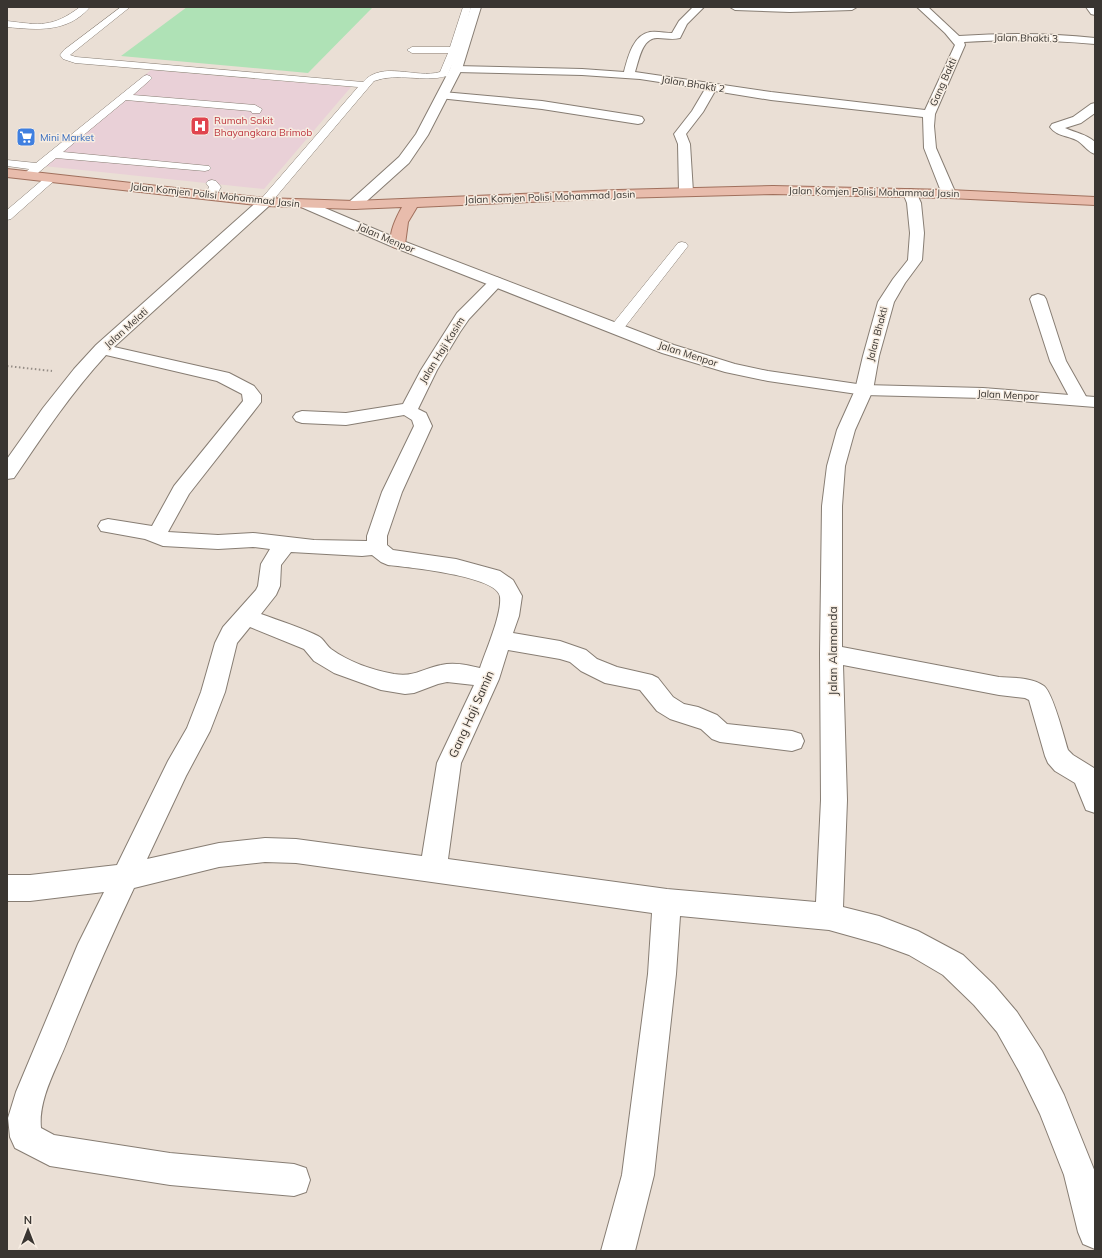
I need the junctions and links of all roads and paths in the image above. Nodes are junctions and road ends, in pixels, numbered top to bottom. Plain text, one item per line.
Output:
1 (86, 7) edge
2 (126, 7) edge
3 (466, 7) edge
4 (476, 7) edge
5 (698, 7) edge
6 (735, 7) edge
7 (852, 7) edge
8 (922, 7) edge
9 (1091, 7) edge
10 (1095, 12) edge
11 (7, 24) edge
12 (957, 39) junction
13 (1095, 41) edge
14 (412, 50) dead end
15 (454, 50) junction
16 (456, 69) junction
17 (629, 75) junction
18 (146, 78) dead end
19 (366, 85) junction
20 (712, 87) junction
21 (443, 96) junction
22 (124, 97) junction
23 (1095, 107) edge
24 (256, 112) dead end
25 (929, 114) junction
26 (638, 120) dead end
27 (1095, 150) edge
28 (54, 154) junction
29 (7, 163) edge
30 (205, 168) dead end
31 (34, 171) junction
32 (7, 173) edge
33 (51, 178) junction
34 (686, 192) junction
35 (910, 193) junction
36 (949, 194) junction
37 (1095, 201) edge
38 (265, 202) junction
39 (306, 204) junction
40 (412, 204) junction
41 (354, 205) junction
42 (7, 216) edge
43 (398, 244) junction
44 (682, 246) dead end
45 (496, 282) junction
46 (1038, 299) dead end
47 (616, 329) junction
48 (102, 349) junction
49 (7, 366) edge
50 (80, 373) junction
51 (864, 390) junction
52 (1087, 401) edge
53 (410, 407) junction
54 (302, 417) dead end
55 (7, 473) edge
56 (108, 526) dead end
57 (156, 536) junction
58 (286, 543) junction
59 (377, 546) junction
60 (245, 616) junction
61 (500, 640) junction
62 (832, 654) junction
63 (488, 679) junction
64 (792, 741) dead end
65 (1095, 802) edge
66 (433, 869) junction
67 (125, 877) junction
68 (7, 888) edge
69 (666, 902) junction
70 (829, 917) junction
71 (294, 1180) dead end
72 (1095, 1232) edge
73 (618, 1251) edge

1 - 11 lane
2 - 19 lane
3 - 15 lane
4 - 16 street
5 - 17 street
6 - 7 street
8 - 12 street
9 - 10 street
12 - 13 street, Jalan Bhakti 3
12 - 25 street, Gang Bakti
14 - 15 lane
15 - 19 lane
16 - 17 street, Jalan Bhakti 2
16 - 21 street
17 - 20 street, Jalan Bhakti 2
18 - 22 lane
19 - 38 lane
20 - 25 street, Jalan Bhakti 2
20 - 34 street
21 - 26 street
21 - 41 street
22 - 24 lane
22 - 28 lane
23 - 27 street
25 - 36 street, Gang Bakti
28 - 30 lane
28 - 31 lane
29 - 31 lane
31 - 32 main road, Jalan Komjen Polisi Mohammad Jasin
31 - 33 main road, Jalan Komjen Polisi Mohammad Jasin
33 - 38 main road, Jalan Komjen Polisi Mohammad Jasin
33 - 42 lane
34 - 35 main road, Jalan Komjen Polisi Mohammad Jasin
34 - 40 main road, Jalan Komjen Polisi Mohammad Jasin
35 - 36 main road, Jalan Komjen Polisi Mohammad Jasin
35 - 51 street, Jalan Bhakti
36 - 37 main road, Jalan Komjen Polisi Mohammad Jasin
38 - 39 main road, Jalan Komjen Polisi Mohammad Jasin
38 - 48 street, Jalan Melati
39 - 41 main road, Jalan Komjen Polisi Mohammad Jasin
39 - 43 street, Jalan Menpor
40 - 41 main road, Jalan Komjen Polisi Mohammad Jasin
40 - 43 main road
43 - 45 street, Jalan Menpor
44 - 47 lane
45 - 47 street, Jalan Menpor
45 - 53 street, Jalan Haji Kasim
46 - 52 street
47 - 51 street, Jalan Menpor
48 - 50 street, Jalan Melati
48 - 57 street
49 - 50 path
50 - 55 street, Jalan Melati
51 - 52 street, Jalan Menpor
51 - 62 street, Jalan Alamanda
53 - 54 street
53 - 59 street
56 - 57 street
57 - 58 street
58 - 59 street
58 - 60 street
59 - 61 street, Gang Haji Samin
60 - 63 street
60 - 67 street
61 - 63 street, Gang Haji Samin
61 - 64 street
62 - 65 street
62 - 70 street, Jalan Alamanda
63 - 66 street, Gang Haji Samin
66 - 67 street
66 - 69 street
67 - 68 street
67 - 71 street
69 - 70 street
69 - 73 street
70 - 72 street

